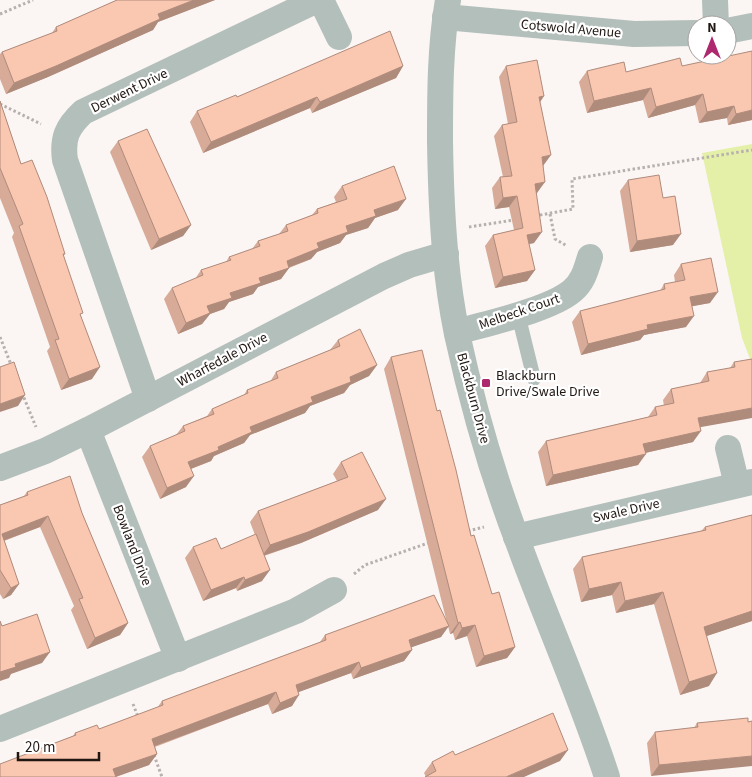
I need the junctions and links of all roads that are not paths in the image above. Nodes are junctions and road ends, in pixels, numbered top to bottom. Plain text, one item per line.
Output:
1 (317, 0) edge
2 (321, 0) edge
3 (715, 0) edge
4 (446, 9) edge
5 (716, 15) edge
6 (752, 26) edge
7 (737, 29) edge
8 (687, 33) edge
9 (338, 37) dead end
10 (445, 243) junction
11 (590, 257) road end
12 (518, 314) junction
13 (457, 332) junction
14 (534, 379) dead end
15 (148, 398) junction
16 (88, 430) junction
17 (728, 448) dead end
18 (0, 468) edge
19 (745, 484) edge
20 (513, 528) junction
21 (334, 590) road end
22 (178, 659) junction
23 (0, 729) edge
24 (607, 777) edge

1 - 15 street, Derwent Drive
2 - 9 street
3 - 5 street
4 - 8 street, Cotswold Avenue
4 - 10 street, Blackburn Drive
6 - 7 street
10 - 13 street, Blackburn Drive
10 - 15 street, Wharfedale Drive
11 - 12 street, Melbeck Court
12 - 13 street, Melbeck Court
12 - 14 lane
13 - 20 street, Blackburn Drive
15 - 16 street, Wharfedale Drive
16 - 18 street, Wharfedale Drive
16 - 22 street, Bowland Drive
17 - 19 street, Swale Drive
19 - 20 street, Swale Drive
20 - 24 street, Blackburn Drive
21 - 22 street
22 - 23 street

